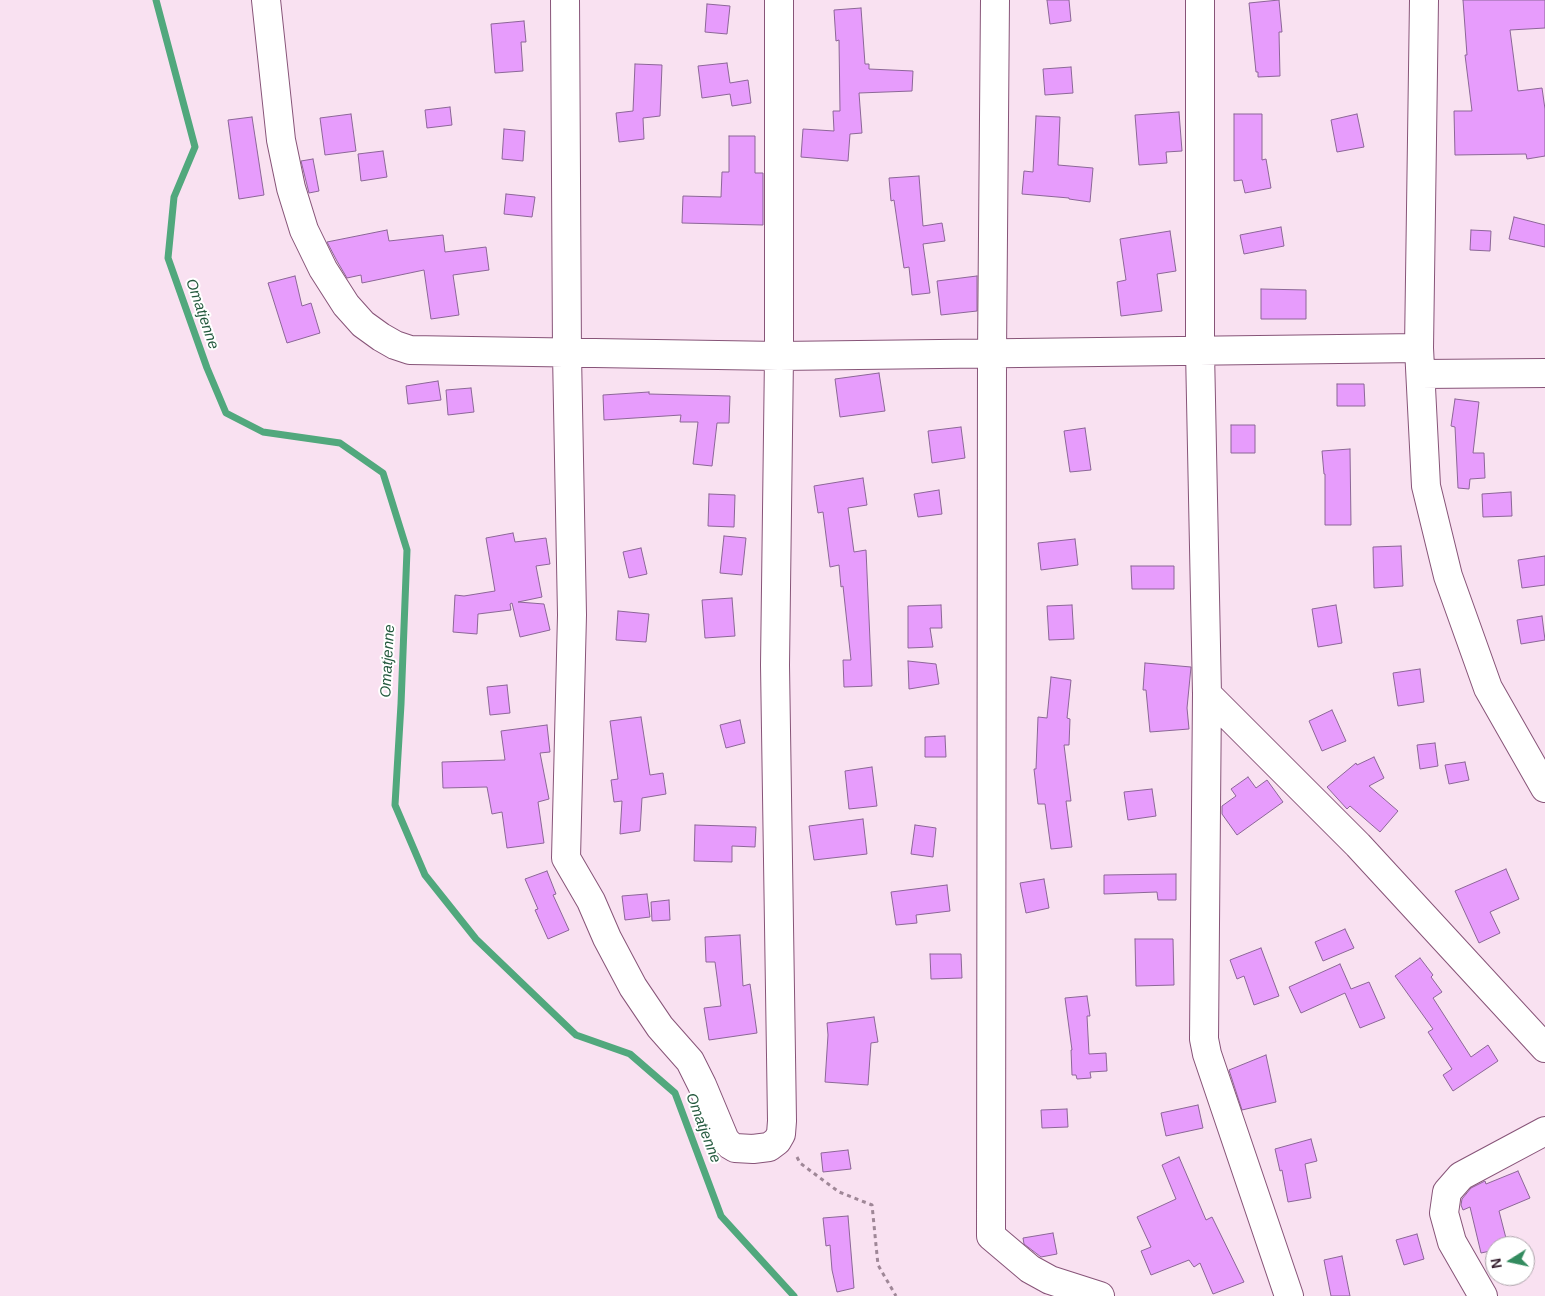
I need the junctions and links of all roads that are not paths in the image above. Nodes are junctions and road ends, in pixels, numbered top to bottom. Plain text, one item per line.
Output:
1 (266, 0) edge
2 (565, 0) edge
3 (779, 0) edge
4 (995, 0) edge
5 (1200, 0) edge
6 (1424, 0) edge
7 (1419, 348) junction
8 (1200, 351) junction
9 (992, 353) junction
10 (567, 354) junction
11 (779, 356) junction
12 (1545, 373) edge
13 (1421, 374) junction
14 (1207, 694) junction
15 (1545, 788) edge
16 (1545, 1048) edge
17 (1545, 1131) edge
18 (1100, 1296) edge
19 (1289, 1296) edge
20 (1483, 1296) edge

1 - 10 street
2 - 10 street
3 - 11 street
4 - 9 street
5 - 8 street
6 - 7 street
7 - 8 street
7 - 13 street
8 - 9 street
8 - 14 street
9 - 11 street
9 - 18 street
10 - 11 street
10 - 11 street
12 - 13 street
13 - 15 street
14 - 16 street
14 - 19 street
17 - 20 street

